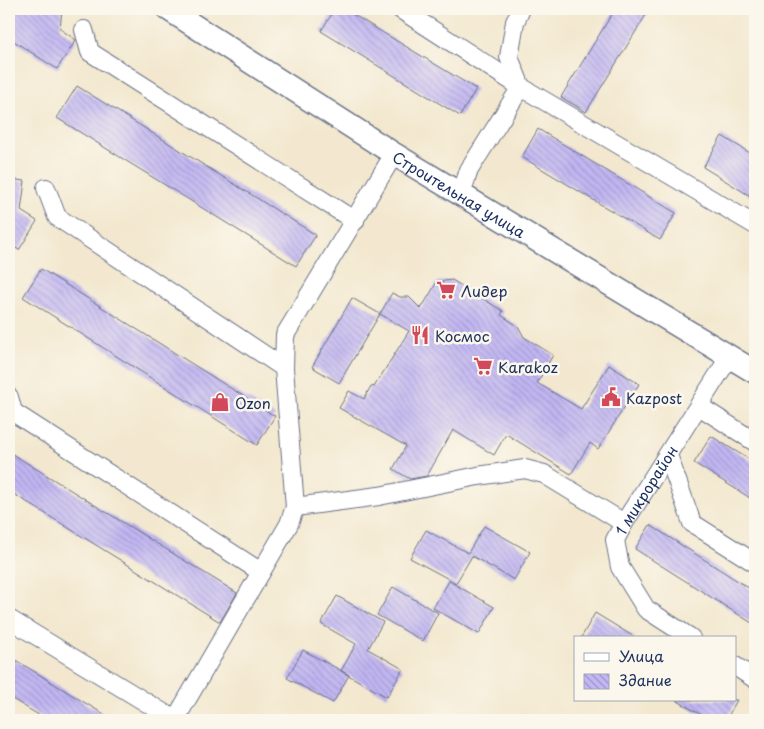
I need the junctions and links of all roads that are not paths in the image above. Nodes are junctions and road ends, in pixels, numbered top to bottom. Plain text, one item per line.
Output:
1 (168, 9) edge
2 (400, 9) edge
3 (521, 9) edge
4 (84, 30) dead end
5 (521, 88) junction
6 (394, 154) junction
7 (46, 188) dead end
8 (461, 194) junction
9 (355, 221) junction
10 (755, 225) edge
11 (730, 356) junction
12 (284, 368) junction
13 (755, 372) edge
14 (9, 397) edge
15 (699, 406) junction
16 (755, 442) edge
17 (668, 455) junction
18 (295, 507) junction
19 (624, 523) junction
20 (755, 563) edge
21 (261, 572) junction
22 (9, 619) edge
23 (688, 636) edge
24 (736, 667) edge
25 (755, 679) edge
26 (175, 720) edge

1 - 6 main road, Строительная улица
2 - 5 street
3 - 5 street
4 - 9 street
5 - 8 street
5 - 10 street
6 - 8 main road, Строительная улица
6 - 9 street
7 - 12 street
8 - 11 main road, Строительная улица
9 - 12 street
11 - 13 main road, Строительная улица
11 - 15 street, 1 микрорайон
12 - 18 street
14 - 21 street
15 - 16 street
15 - 17 street, 1 микрорайон
17 - 19 street, 1 микрорайон
17 - 20 street
18 - 19 street
18 - 21 street
19 - 23 street, 1 микрорайон
21 - 26 street
22 - 26 street
24 - 25 street

